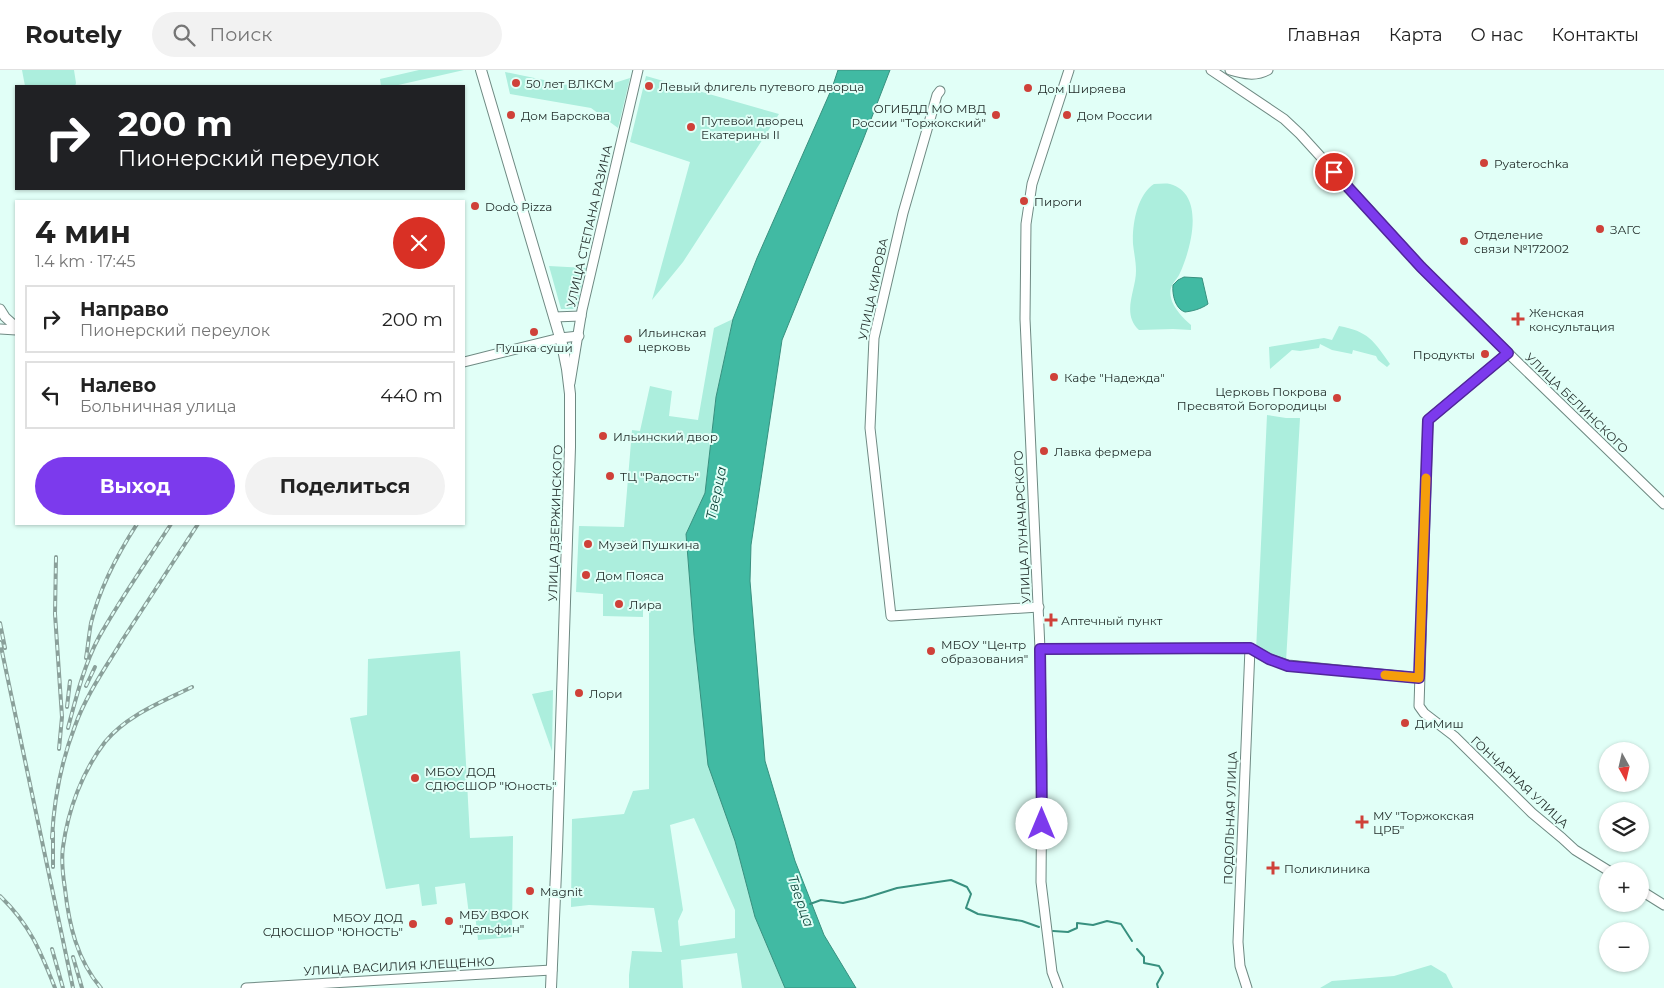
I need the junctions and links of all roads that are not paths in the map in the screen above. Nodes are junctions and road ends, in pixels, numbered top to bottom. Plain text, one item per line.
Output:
1 (481, 70) edge
2 (638, 70) edge
3 (1069, 70) edge
4 (1230, 70) edge
5 (1268, 70) edge
6 (1212, 71) edge
7 (940, 91) dead end
8 (0, 308) edge
9 (581, 316) junction
10 (554, 317) junction
11 (15, 328) edge
12 (0, 329) edge
13 (15, 329) edge
14 (578, 336) junction
15 (560, 338) junction
16 (1508, 353) junction
17 (465, 362) edge
18 (570, 388) junction
19 (1664, 504) edge
20 (1039, 606) junction
21 (1250, 648) junction
22 (1040, 649) junction
23 (1419, 678) junction
24 (1599, 865) edge
25 (1649, 896) edge
26 (1664, 905) edge
27 (552, 970) junction
28 (246, 988) edge
29 (551, 988) edge
30 (1058, 988) edge
31 (1247, 988) edge

1 - 10 main road, УЛИЦА ДЗЕРЖИНСКОГО
2 - 9 street, УЛИЦА СТЕПАНА РАЗИНА
3 - 20 street, УЛИЦА ЛУНАЧАРСКОГО
4 - 5 street
6 - 16 street, УЛИЦА БЕЛИНСКОГО
7 - 20 street, УЛИЦА КИРОВА
8 - 11 street
9 - 10 street
9 - 14 street, УЛИЦА СТЕПАНА РАЗИНА
10 - 15 main road, УЛИЦА ДЗЕРЖИНСКОГО
12 - 13 street
14 - 15 street
14 - 18 street, УЛИЦА СТЕПАНА РАЗИНА
15 - 17 street
15 - 18 main road, УЛИЦА ДЗЕРЖИНСКОГО
16 - 19 street, УЛИЦА БЕЛИНСКОГО
16 - 23 street
18 - 27 main road, УЛИЦА ДЗЕРЖИНСКОГО
20 - 22 street, УЛИЦА ЛУНАЧАРСКОГО
21 - 22 street
21 - 23 street
21 - 31 street, ПОДОЛЬНАЯ УЛИЦА
22 - 30 street, УЛИЦА ЛУНАЧАРСКОГО
23 - 24 street, ГОНЧАРНАЯ УЛИЦА
25 - 26 street
27 - 28 street, УЛИЦА ВАСИЛИЯ КЛЕЩЕНКО
27 - 29 main road, УЛИЦА ДЗЕРЖИНСКОГО

